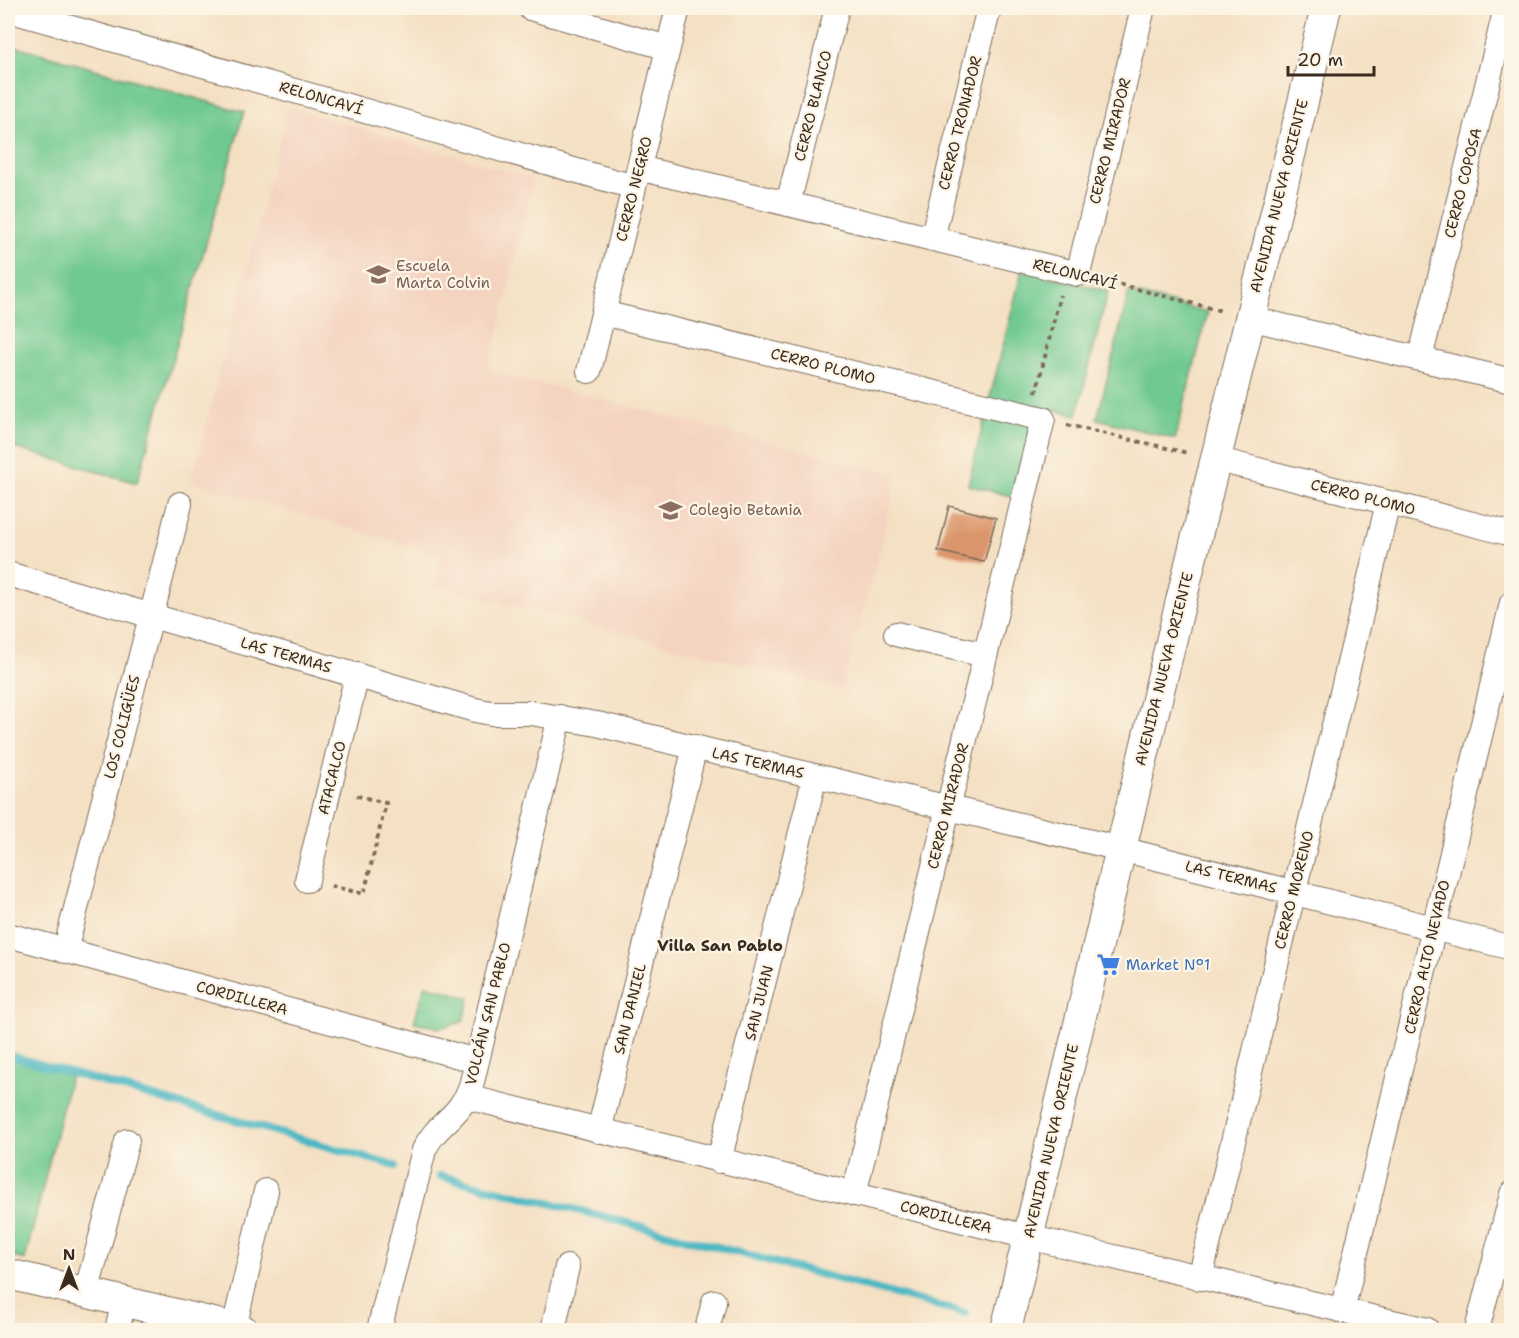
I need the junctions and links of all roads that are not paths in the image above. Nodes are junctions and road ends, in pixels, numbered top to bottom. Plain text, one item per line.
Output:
1 (530, 8) edge
2 (678, 8) edge
3 (837, 8) edge
4 (989, 8) edge
5 (1143, 8) edge
6 (1326, 8) edge
7 (1506, 8) edge
8 (8, 10) edge
9 (668, 48) junction
10 (637, 177) junction
11 (788, 204) junction
12 (932, 239) junction
13 (1072, 272) joint
14 (603, 313) junction
15 (1249, 318) junction
16 (1420, 359) junction
17 (589, 371) dead end
18 (1512, 381) edge
19 (1036, 417) joint
20 (1215, 459) junction
21 (1388, 503) junction
22 (180, 504) dead end
23 (1512, 534) edge
24 (8, 574) edge
25 (1512, 603) edge
26 (151, 616) junction
27 (896, 634) dead end
28 (985, 655) junction
29 (357, 675) junction
30 (560, 717) junction
31 (695, 747) junction
32 (815, 776) junction
33 (948, 807) junction
34 (1121, 849) junction
35 (307, 880) road end
36 (1293, 893) junction
37 (1434, 928) junction
38 (8, 935) edge
39 (1512, 948) edge
40 (65, 951) junction
41 (477, 1060) junction
42 (467, 1097) junction
43 (599, 1131) junction
44 (127, 1141) dead end
45 (719, 1161) junction
46 (266, 1191) dead end
47 (854, 1194) junction
48 (1512, 1194) edge
49 (1028, 1238) junction
50 (567, 1267) dead end
51 (8, 1274) edge
52 (1200, 1278) junction
53 (86, 1293) junction
54 (124, 1302) junction
55 (714, 1302) dead end
56 (1342, 1311) junction
57 (238, 1329) edge
58 (117, 1330) edge
59 (379, 1330) edge
60 (553, 1330) edge
61 (707, 1330) edge
62 (1006, 1330) edge
63 (1427, 1330) edge
64 (1477, 1330) edge

1 - 9 street
2 - 9 street, CERRO NEGRO
3 - 11 street, CERRO BLANCO
4 - 12 street, CERRO TRONADOR
5 - 13 street, CERRO MIRADOR
6 - 15 street, AVENIDA NUEVA ORIENTE
7 - 16 street, CERRO COPOSA
8 - 10 street, RELONCAVÍ
9 - 10 street, CERRO NEGRO
10 - 11 street, RELONCAVÍ
10 - 14 street, CERRO NEGRO
11 - 12 street, RELONCAVÍ
12 - 13 street, RELONCAVÍ
14 - 17 street, CERRO NEGRO
14 - 19 street, CERRO PLOMO
15 - 16 street
15 - 20 street, AVENIDA NUEVA ORIENTE
16 - 18 street
19 - 28 street, CERRO MIRADOR
20 - 21 street, CERRO PLOMO
20 - 34 street, AVENIDA NUEVA ORIENTE
21 - 23 street, CERRO PLOMO
21 - 36 street, CERRO MORENO
22 - 26 street, LOS COLIGÜES
24 - 26 street, LAS TERMAS
25 - 37 street, CERRO ALTO NEVADO
26 - 29 street, LAS TERMAS
26 - 40 street, LOS COLIGÜES
27 - 28 street
28 - 33 street, CERRO MIRADOR
29 - 30 street, LAS TERMAS
29 - 35 street, ATACALCO
30 - 31 street, LAS TERMAS
30 - 41 street, VOLCÁN SAN PABLO
31 - 32 street, LAS TERMAS
31 - 43 street, SAN DANIEL
32 - 33 street, LAS TERMAS
32 - 45 street, SAN JUAN
33 - 34 street, LAS TERMAS
33 - 47 street, CERRO MIRADOR
34 - 36 street, LAS TERMAS
34 - 49 street, AVENIDA NUEVA ORIENTE
36 - 37 street, LAS TERMAS
36 - 52 street, CERRO MORENO
37 - 39 street, LAS TERMAS
37 - 56 street, CERRO ALTO NEVADO
38 - 40 street, CORDILLERA
40 - 41 street, CORDILLERA
41 - 42 street, VOLCÁN SAN PABLO
42 - 43 street, CORDILLERA
42 - 59 street, VOLCÁN SAN PABLO
43 - 45 street, CORDILLERA
44 - 53 street
45 - 47 street, CORDILLERA
46 - 57 street
47 - 49 street, CORDILLERA
48 - 64 street
49 - 52 street, CORDILLERA
49 - 62 street, AVENIDA NUEVA ORIENTE
50 - 60 street
51 - 53 street
52 - 56 street, CORDILLERA
53 - 54 street
54 - 57 street
54 - 58 street
55 - 61 street
56 - 63 street, CORDILLERA

